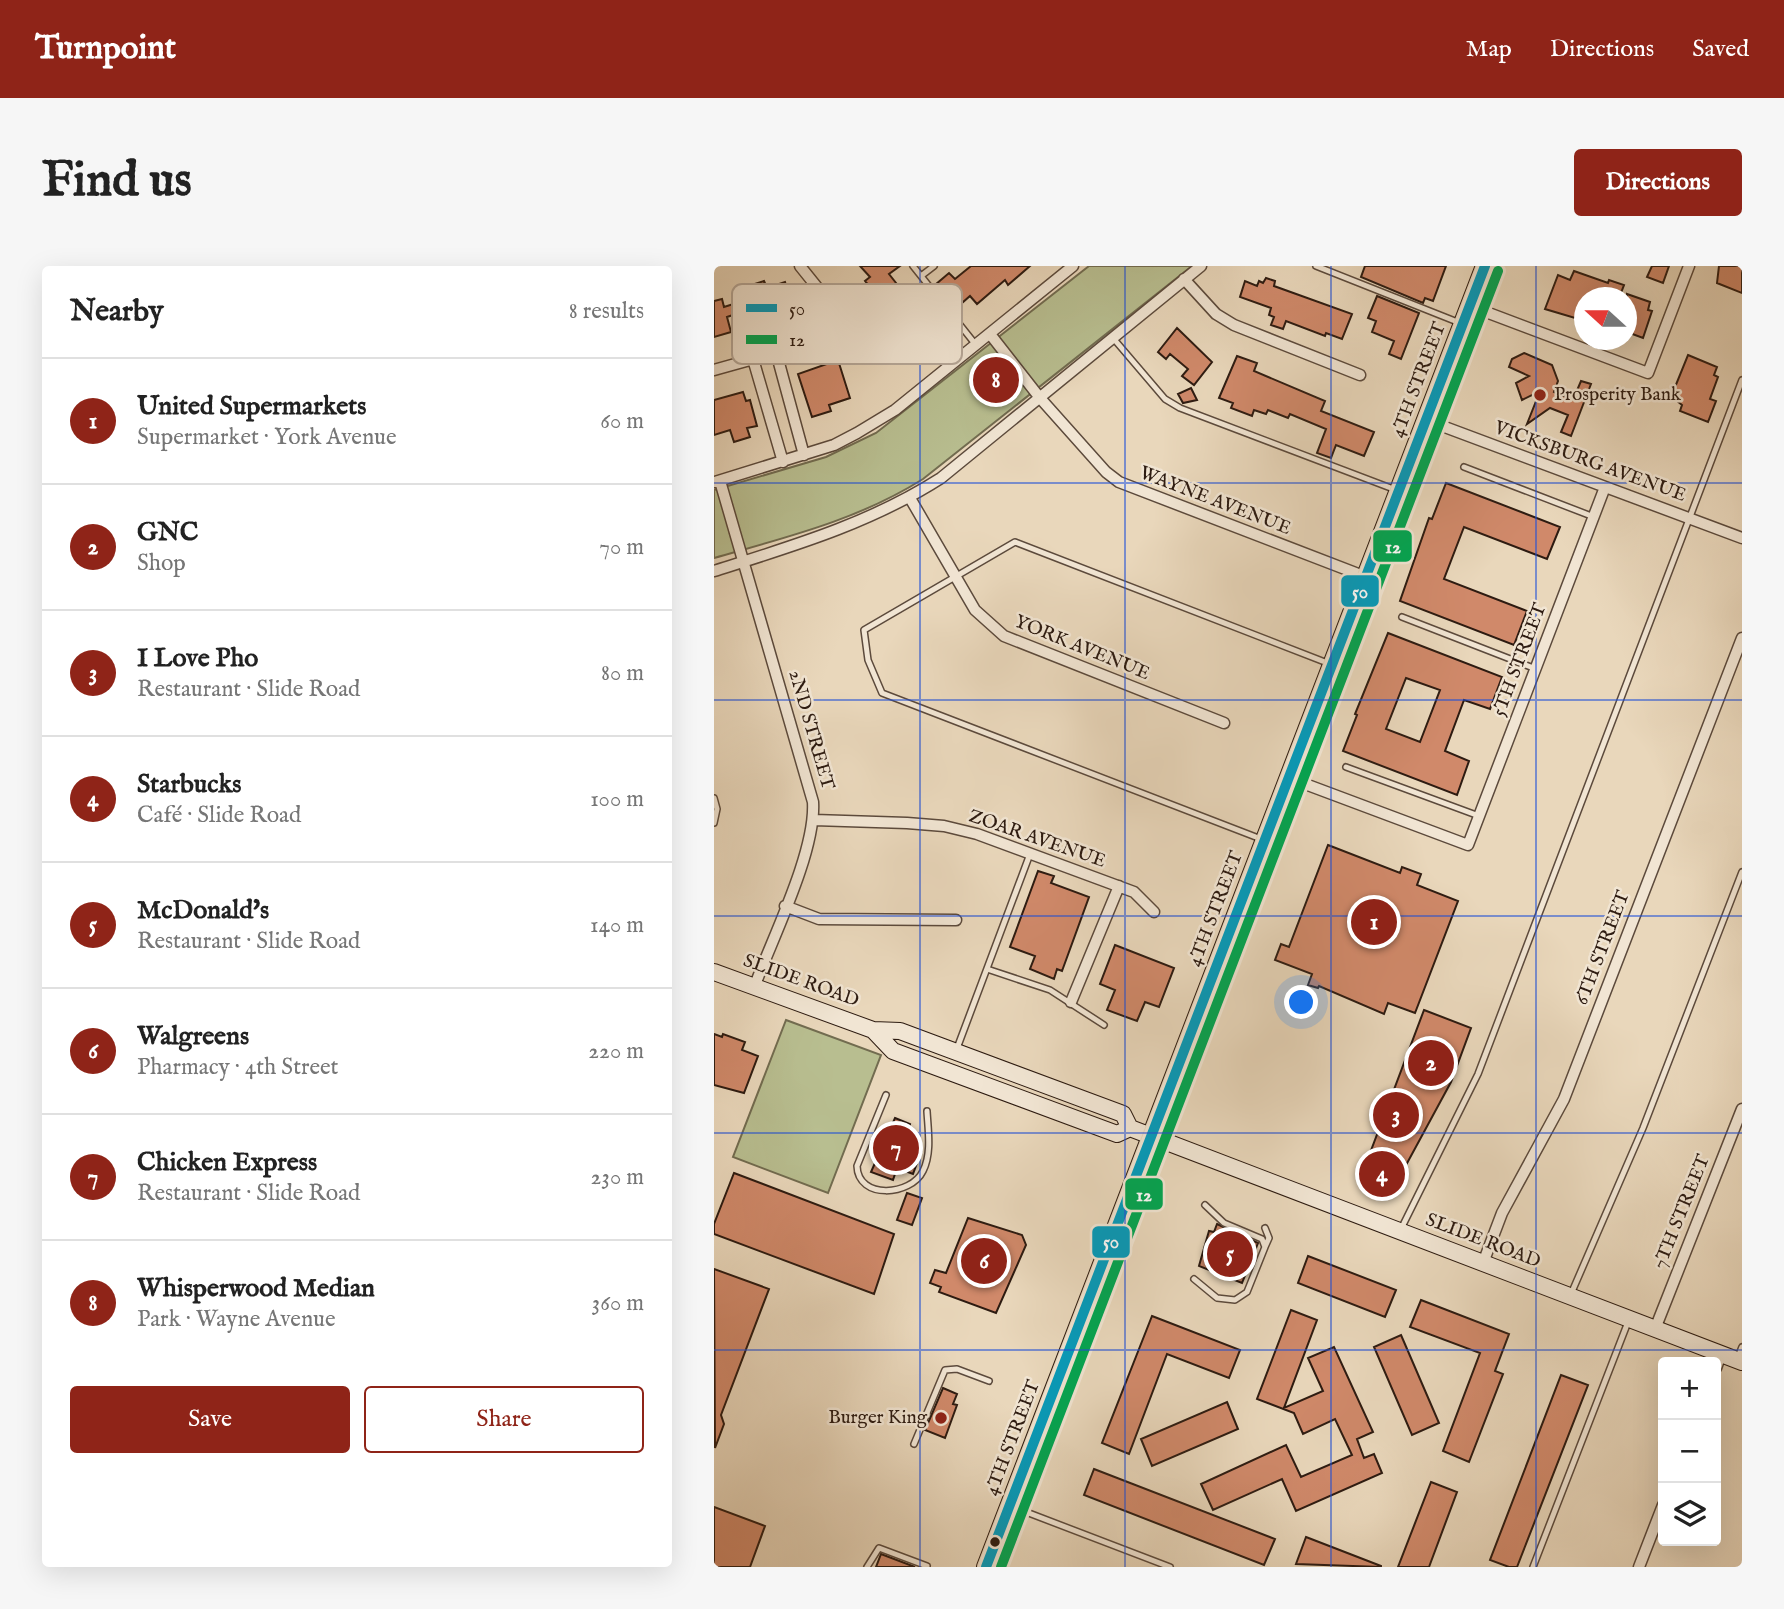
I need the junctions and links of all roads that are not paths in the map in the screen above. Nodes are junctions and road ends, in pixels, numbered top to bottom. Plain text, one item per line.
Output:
1 (800, 266) edge
2 (913, 266) edge
3 (934, 266) edge
4 (1073, 266) edge
5 (1201, 266) edge
6 (1316, 266) edge
7 (1485, 266) edge
8 (1689, 266) edge
9 (922, 276) junction
10 (1184, 279) junction
11 (814, 284) edge
12 (928, 284) edge
13 (1470, 306) junction
14 (1463, 324) junction
15 (962, 327) edge
16 (990, 334) junction
17 (1113, 338) junction
18 (976, 345) junction
19 (962, 356) edge
20 (735, 364) edge
21 (754, 364) edge
22 (779, 364) edge
23 (952, 364) edge
24 (714, 370) edge
25 (1360, 375) dead end
26 (1742, 380) edge
27 (1040, 398) junction
28 (1426, 420) junction
29 (804, 455) junction
30 (783, 462) junction
31 (1464, 467) dead end
32 (717, 482) edge
33 (1605, 487) junction
34 (1399, 491) junction
35 (909, 498) junction
36 (1594, 517) junction
37 (1691, 519) junction
38 (1742, 538) edge
39 (743, 562) junction
40 (714, 571) edge
41 (954, 575) junction
42 (1366, 577) junction
43 (1402, 617) dead end
44 (1742, 638) edge
45 (1333, 665) junction
46 (1536, 668) junction
47 (1224, 723) dead end
48 (1346, 767) dead end
49 (1289, 778) junction
50 (714, 798) edge
51 (1479, 816) junction
52 (814, 820) junction
53 (714, 823) edge
54 (1265, 841) junction
55 (1030, 853) junction
56 (1742, 872) edge
57 (1119, 886) junction
58 (785, 906) junction
59 (1154, 912) dead end
60 (956, 920) dead end
61 (987, 969) junction
62 (714, 972) edge
63 (755, 985) junction
64 (1071, 1002) junction
65 (1104, 1025) dead end
66 (873, 1030) junction
67 (956, 1051) junction
68 (886, 1095) dead end
69 (1742, 1109) edge
70 (927, 1111) dead end
71 (1130, 1128) junction
72 (1152, 1136) junction
73 (1205, 1205) dead end
74 (1265, 1228) dead end
75 (1400, 1231) junction
76 (1265, 1247) junction
77 (1483, 1263) junction
78 (1194, 1279) dead end
79 (1570, 1297) junction
80 (1629, 1319) junction
81 (1655, 1329) junction
82 (1710, 1357) edge
83 (1740, 1357) edge
84 (1721, 1360) edge
85 (989, 1381) dead end
86 (914, 1444) dead end
87 (1010, 1506) junction
88 (1658, 1517) edge
89 (927, 1566) edge
90 (867, 1567) edge
91 (986, 1567) edge
92 (1170, 1567) edge
93 (1533, 1567) edge
94 (1639, 1567) edge

1 - 11 street
2 - 9 lane
3 - 9 lane
4 - 16 street
5 - 10 street
6 - 14 lane
7 - 13 main road, 4TH STREET
8 - 13 street
9 - 12 lane
10 - 17 street
10 - 25 street
13 - 14 main road, 4TH STREET
14 - 28 main road, 4TH STREET
15 - 18 lane
16 - 18 street
16 - 27 street, WAYNE AVENUE
17 - 27 street
17 - 34 lane
18 - 19 street
20 - 24 street
21 - 30 street
22 - 29 street
23 - 29 street
26 - 37 lane
27 - 35 street
27 - 42 street, WAYNE AVENUE
28 - 33 street, VICKSBURG AVENUE
28 - 34 main road, 4TH STREET
29 - 30 street
30 - 32 street
31 - 36 lane
32 - 39 street, 2ND STREET
33 - 36 street, 5TH STREET
33 - 37 street, VICKSBURG AVENUE
34 - 42 main road, 4TH STREET
35 - 39 street
35 - 41 street, YORK AVENUE
36 - 46 street, 5TH STREET
37 - 38 street, VICKSBURG AVENUE
37 - 75 lane
39 - 40 street
39 - 52 street, 2ND STREET
41 - 45 lane
41 - 47 street, YORK AVENUE
41 - 54 lane
42 - 45 main road, 4TH STREET
43 - 46 lane
44 - 77 street, 6TH STREET
45 - 49 main road, 4TH STREET
46 - 51 street, 5TH STREET
48 - 51 lane
49 - 51 street, 5TH STREET
49 - 54 main road, 4TH STREET
50 - 53 lane
52 - 55 street, ZOAR AVENUE
52 - 58 street, 2ND STREET
54 - 72 main road, 4TH STREET
55 - 57 street, ZOAR AVENUE
55 - 61 lane
56 - 79 lane
57 - 59 street, ZOAR AVENUE
57 - 64 street
58 - 60 street
58 - 63 street, 2ND STREET
61 - 64 lane
61 - 67 lane
62 - 63 main road, SLIDE ROAD
63 - 66 main road, SLIDE ROAD
64 - 65 lane
66 - 67 main road, SLIDE ROAD
66 - 71 main road, SLIDE ROAD
67 - 71 main road, SLIDE ROAD
68 - 70 lane
69 - 81 street, 7TH STREET
71 - 72 main road, SLIDE ROAD
72 - 75 main road, SLIDE ROAD
72 - 87 main road, 4TH STREET
73 - 76 lane
74 - 76 lane
75 - 77 main road, SLIDE ROAD
76 - 78 lane
77 - 79 main road, SLIDE ROAD
79 - 80 main road, SLIDE ROAD
80 - 81 main road, SLIDE ROAD
80 - 93 lane
81 - 82 main road, SLIDE ROAD
83 - 84 main road, SLIDE ROAD
85 - 86 lane
87 - 91 main road, 4TH STREET
87 - 92 lane
88 - 94 street
89 - 90 lane

